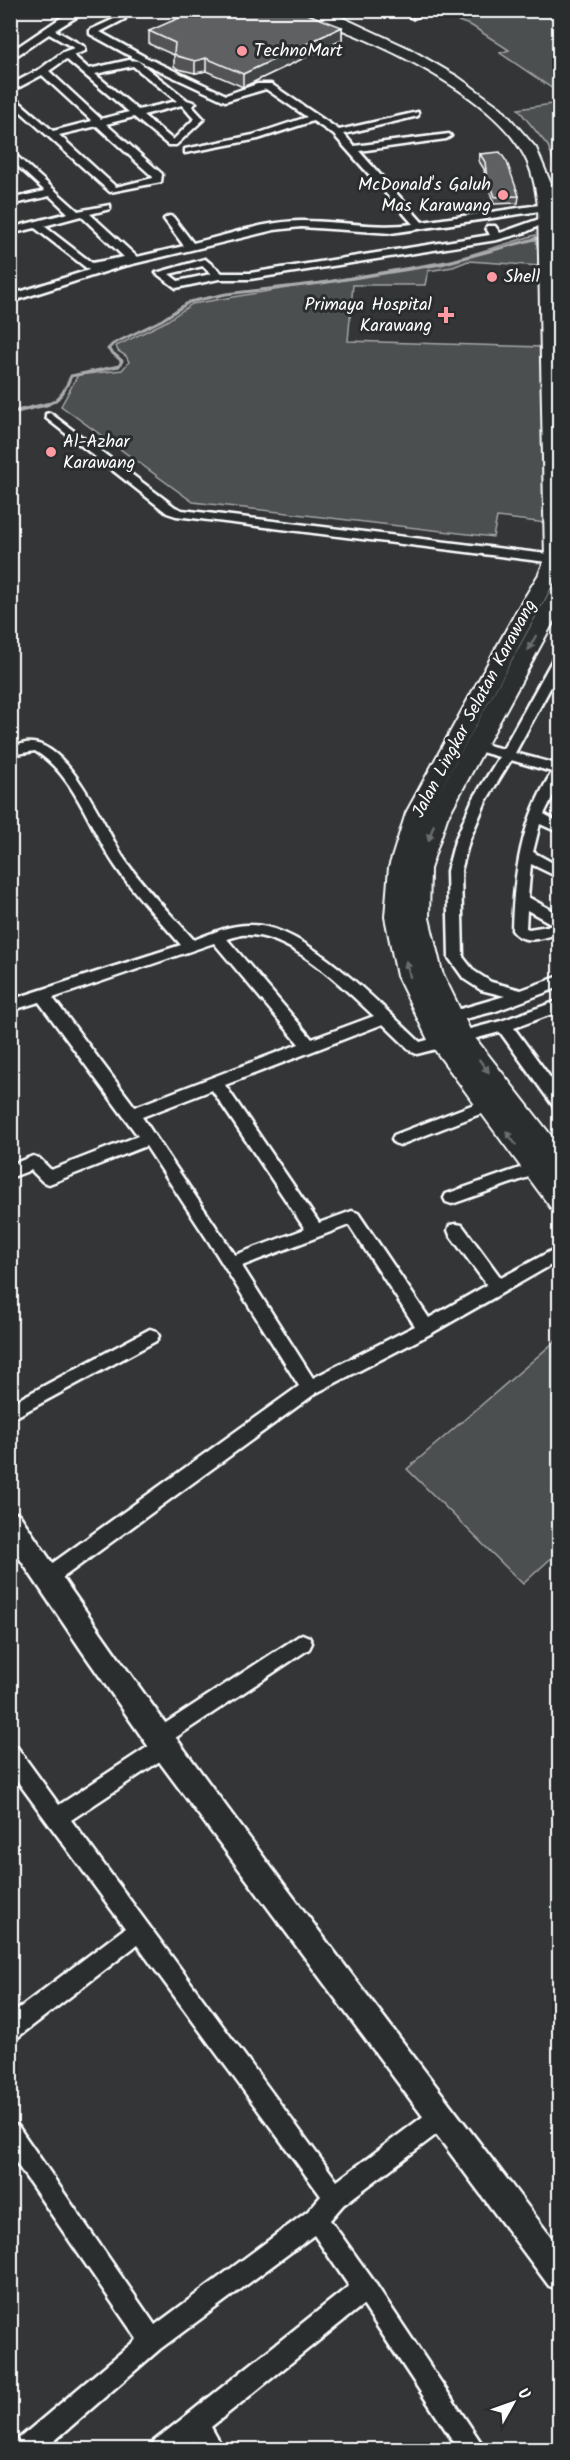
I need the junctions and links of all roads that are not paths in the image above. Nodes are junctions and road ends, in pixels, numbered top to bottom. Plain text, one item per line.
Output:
1 (56, 10) edge
2 (84, 10) edge
3 (103, 10) edge
4 (314, 10) edge
5 (331, 10) edge
6 (69, 16) junction
7 (50, 31) junction
8 (66, 54) junction
9 (10, 57) edge
10 (43, 71) junction
11 (89, 72) junction
12 (10, 89) edge
13 (10, 97) edge
14 (184, 102) junction
15 (134, 114) junction
16 (415, 114) dead end
17 (315, 117) junction
18 (99, 123) junction
19 (337, 133) junction
20 (52, 134) junction
21 (446, 136) dead end
22 (353, 149) junction
23 (188, 151) dead end
24 (10, 153) edge
25 (52, 193) junction
26 (10, 202) edge
27 (106, 207) dead end
28 (80, 214) junction
29 (552, 218) edge
30 (169, 219) dead end
31 (36, 224) junction
32 (420, 226) junction
33 (10, 231) edge
34 (497, 237) junction
35 (190, 246) junction
36 (382, 247) junction
37 (219, 276) dead end
38 (10, 299) edge
39 (54, 415) dead end
40 (556, 554) junction
41 (560, 591) edge
42 (560, 657) edge
43 (489, 703) junction
44 (476, 746) junction
45 (10, 751) edge
46 (507, 755) junction
47 (560, 770) edge
48 (555, 786) edge
49 (536, 816) junction
50 (560, 829) edge
51 (525, 854) junction
52 (560, 873) edge
53 (520, 899) junction
54 (560, 922) edge
55 (560, 928) edge
56 (216, 937) junction
57 (191, 947) junction
58 (560, 981) edge
59 (521, 995) junction
60 (43, 996) junction
61 (560, 1005) edge
62 (10, 1006) edge
63 (384, 1018) junction
64 (504, 1026) junction
65 (446, 1030) junction
66 (310, 1047) junction
67 (216, 1083) junction
68 (556, 1093) edge
69 (487, 1105) junction
70 (133, 1114) junction
71 (400, 1138) dead end
72 (148, 1139) junction
73 (560, 1166) edge
74 (534, 1169) junction
75 (10, 1172) edge
76 (452, 1198) dead end
77 (560, 1201) edge
78 (456, 1230) dead end
79 (315, 1231) junction
80 (560, 1252) edge
81 (232, 1263) junction
82 (498, 1287) junction
83 (426, 1328) junction
84 (150, 1336) dead end
85 (310, 1388) junction
86 (10, 1413) edge
87 (10, 1522) edge
88 (46, 1578) junction
89 (302, 1643) dead end
90 (162, 1742) junction
91 (10, 1754) edge
92 (57, 1818) junction
93 (138, 1931) junction
94 (10, 2029) edge
95 (441, 2117) junction
96 (10, 2134) edge
97 (335, 2198) junction
98 (316, 2220) junction
99 (560, 2275) edge
100 (365, 2288) junction
101 (152, 2341) junction
102 (195, 2423) junction
103 (24, 2450) edge
104 (163, 2450) edge
105 (212, 2450) edge
106 (474, 2450) edge

1 - 6 street
2 - 6 street
3 - 17 street
4 - 29 main road, Jalan Lingkar Selatan Karawang
5 - 29 main road, Jalan Lingkar Selatan Karawang
6 - 7 street
7 - 8 street
7 - 9 street
8 - 10 street
8 - 11 street
10 - 12 street
10 - 18 street
11 - 14 street
11 - 15 street
13 - 20 street
14 - 15 street
14 - 15 street
15 - 18 street
16 - 19 street
17 - 19 street
17 - 23 street
18 - 20 street
18 - 20 street
19 - 22 street
21 - 22 street
22 - 32 street
24 - 25 street
25 - 26 street
25 - 28 street
27 - 28 street
28 - 31 street
28 - 31 street
29 - 32 street
29 - 34 street
29 - 40 main road, Jalan Lingkar Selatan Karawang
30 - 35 street
31 - 33 street
32 - 35 street
34 - 36 street
34 - 36 street
35 - 38 street
36 - 37 street
39 - 40 street
40 - 43 main road, Jalan Lingkar Selatan Karawang
41 -> 43 main road, Jalan Lingkar Selatan Karawang
42 - 46 street
43 - 44 main road, Jalan Lingkar Selatan Karawang
65 -> 43 main road, Jalan Lingkar Selatan Karawang
44 - 46 street
44 -> 65 main road, Jalan Lingkar Selatan Karawang
45 - 57 street
46 - 47 street
46 - 59 street
47 - 48 street
48 - 49 street
49 - 50 street
49 - 51 street
51 - 52 street
51 - 53 street
53 - 54 street
53 - 55 street
56 - 57 street
56 - 63 street
56 - 66 street
57 - 60 street
58 - 59 street
59 - 65 street
60 - 62 street
60 - 70 street
61 - 64 street
63 - 65 street
63 - 66 street
64 - 65 street
64 - 68 street
65 - 69 main road
65 -> 73 main road, Jalan Lingkar Selatan Karawang
66 - 67 street
67 - 70 street
67 - 79 street
69 - 71 street
74 -> 69 main road
70 - 72 street
72 - 75 street
72 - 81 street
74 - 76 street
74 - 77 main road
78 - 82 street
79 - 81 street
79 - 83 street
80 - 82 street
81 - 85 street
82 - 83 street
83 - 85 street
84 - 86 street
85 - 88 street
87 - 88 street
88 - 90 street
89 - 90 street
90 - 92 street
90 - 95 street
91 - 92 street
92 - 93 street
93 - 94 street
93 - 97 street
95 - 97 street
95 - 99 street
96 - 101 street
97 - 98 street
98 - 100 street
98 - 101 street
100 - 102 street
100 - 106 street
101 - 103 street
102 - 104 street
102 - 105 street

